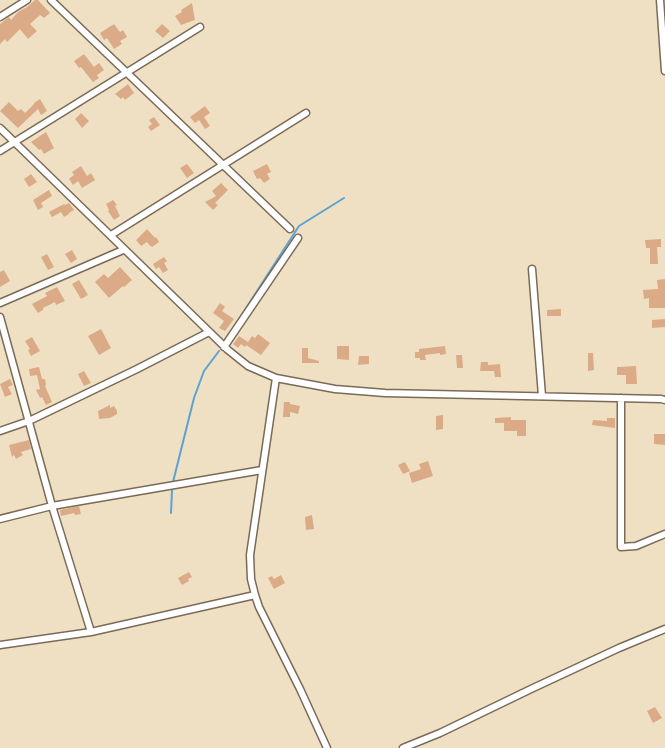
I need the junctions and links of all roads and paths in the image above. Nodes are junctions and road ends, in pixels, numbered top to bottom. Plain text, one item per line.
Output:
1 (27, 0) edge
2 (51, 0) edge
3 (660, 0) edge
4 (0, 17) edge
5 (200, 27) dead end
6 (665, 71) edge
7 (127, 73) junction
8 (306, 113) dead end
9 (0, 128) edge
10 (14, 141) junction
11 (0, 151) edge
12 (223, 165) junction
13 (290, 229) dead end
14 (111, 235) junction
15 (298, 238) dead end
16 (123, 250) junction
17 (532, 269) dead end
18 (0, 302) edge
19 (0, 317) edge
20 (209, 332) junction
21 (224, 347) junction
22 (276, 378) junction
23 (542, 396) junction
24 (620, 398) junction
25 (665, 400) edge
26 (29, 421) junction
27 (0, 431) edge
28 (262, 470) junction
29 (52, 506) junction
30 (0, 520) edge
31 (665, 534) edge
32 (254, 595) junction
33 (665, 629) edge
34 (91, 632) junction
35 (0, 645) edge
36 (328, 748) edge
37 (404, 748) edge

1 - 4 street
2 - 7 street
3 - 6 street
5 - 7 street
7 - 10 street
7 - 12 street
8 - 12 street
9 - 10 street
10 - 11 street
10 - 14 street
12 - 13 street
12 - 14 street
14 - 16 street
15 - 21 street
16 - 18 street
16 - 20 street
17 - 23 street
19 - 26 street
20 - 21 street
20 - 26 street
21 - 22 street
22 - 23 street
22 - 28 street
23 - 24 street
24 - 25 street
24 - 31 street
26 - 27 street
26 - 29 street
28 - 29 street
28 - 32 street
29 - 30 street
29 - 34 street
32 - 34 street
32 - 36 street
33 - 37 street
34 - 35 street

